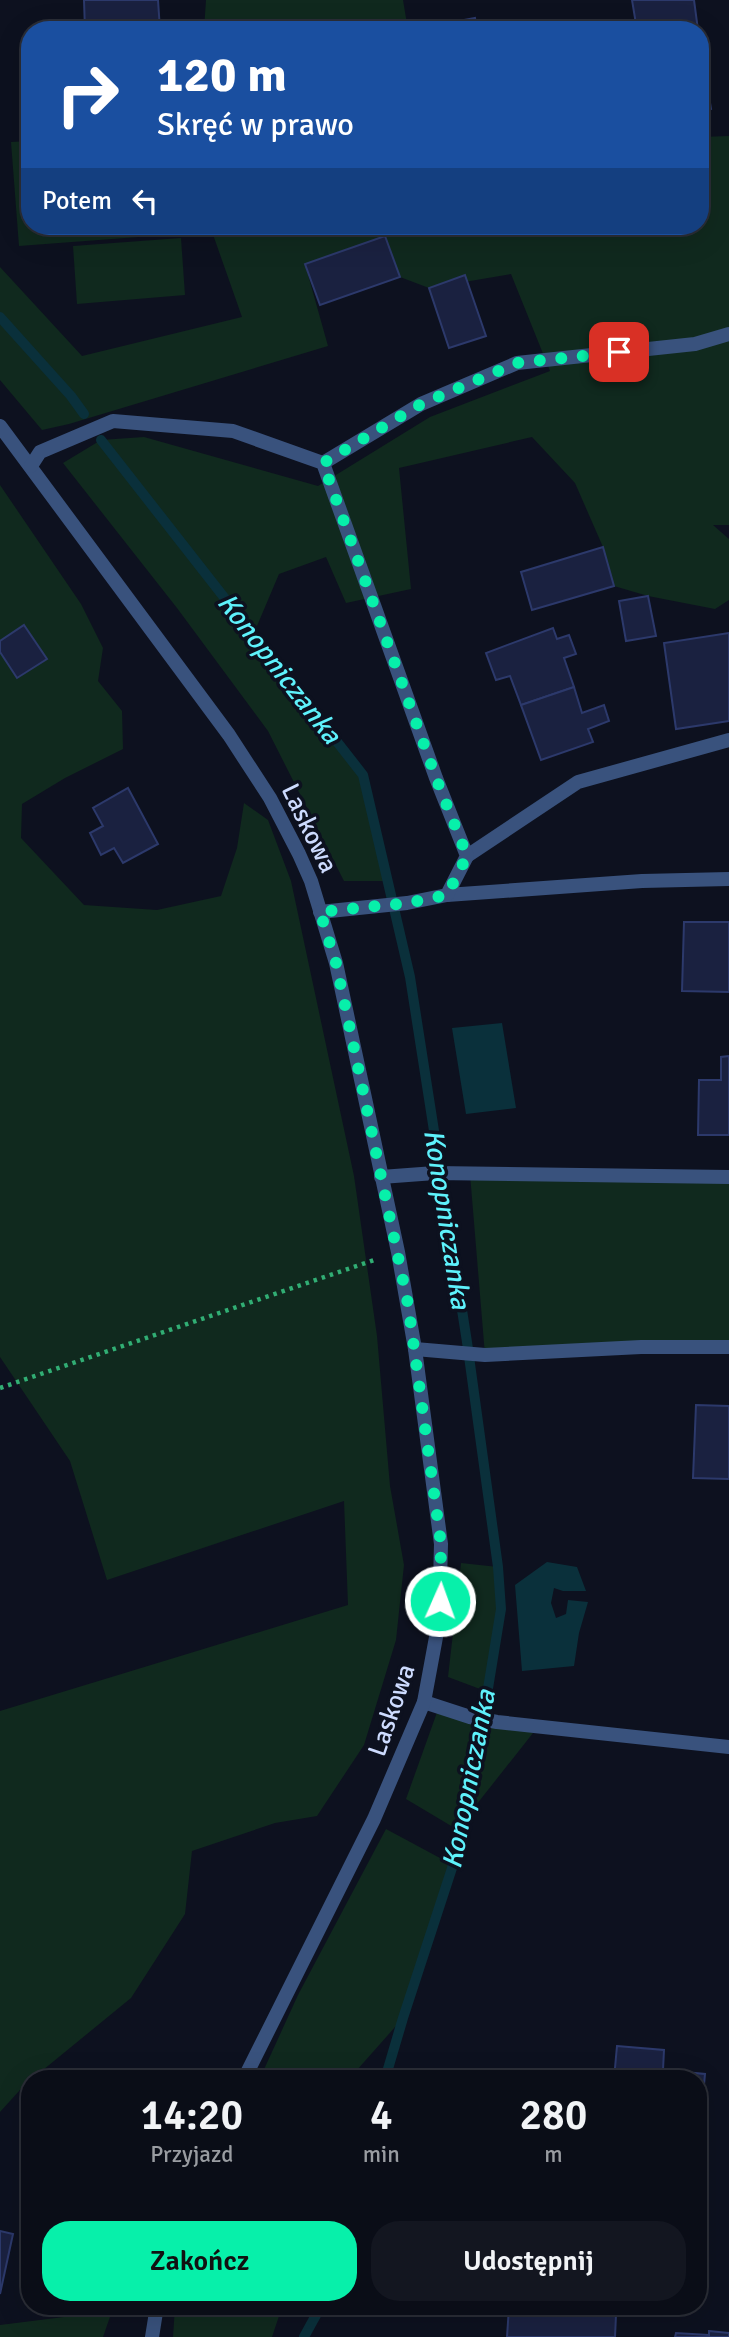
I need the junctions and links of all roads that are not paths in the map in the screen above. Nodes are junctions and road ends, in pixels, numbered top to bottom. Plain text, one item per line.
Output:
1 (729, 334) edge
2 (0, 426) edge
3 (323, 463) junction
4 (31, 466) junction
5 (729, 740) edge
6 (467, 856) junction
7 (729, 879) edge
8 (447, 895) junction
9 (320, 912) junction
10 (381, 1177) junction
11 (729, 1177) edge
12 (729, 1347) edge
13 (415, 1349) junction
14 (424, 1702) junction
15 (729, 1747) edge
16 (248, 2070) edge
17 (156, 2315) edge
18 (152, 2337) edge

1 - 3 street
2 - 4 street, Laskowa
3 - 4 street
3 - 6 street
4 - 9 street, Laskowa
5 - 6 street
6 - 8 street
7 - 8 street
8 - 9 street
9 - 10 street, Laskowa
10 - 11 street
10 - 13 street, Laskowa
12 - 13 street
13 - 14 street, Laskowa
14 - 15 street
14 - 16 street, Laskowa
17 - 18 street

